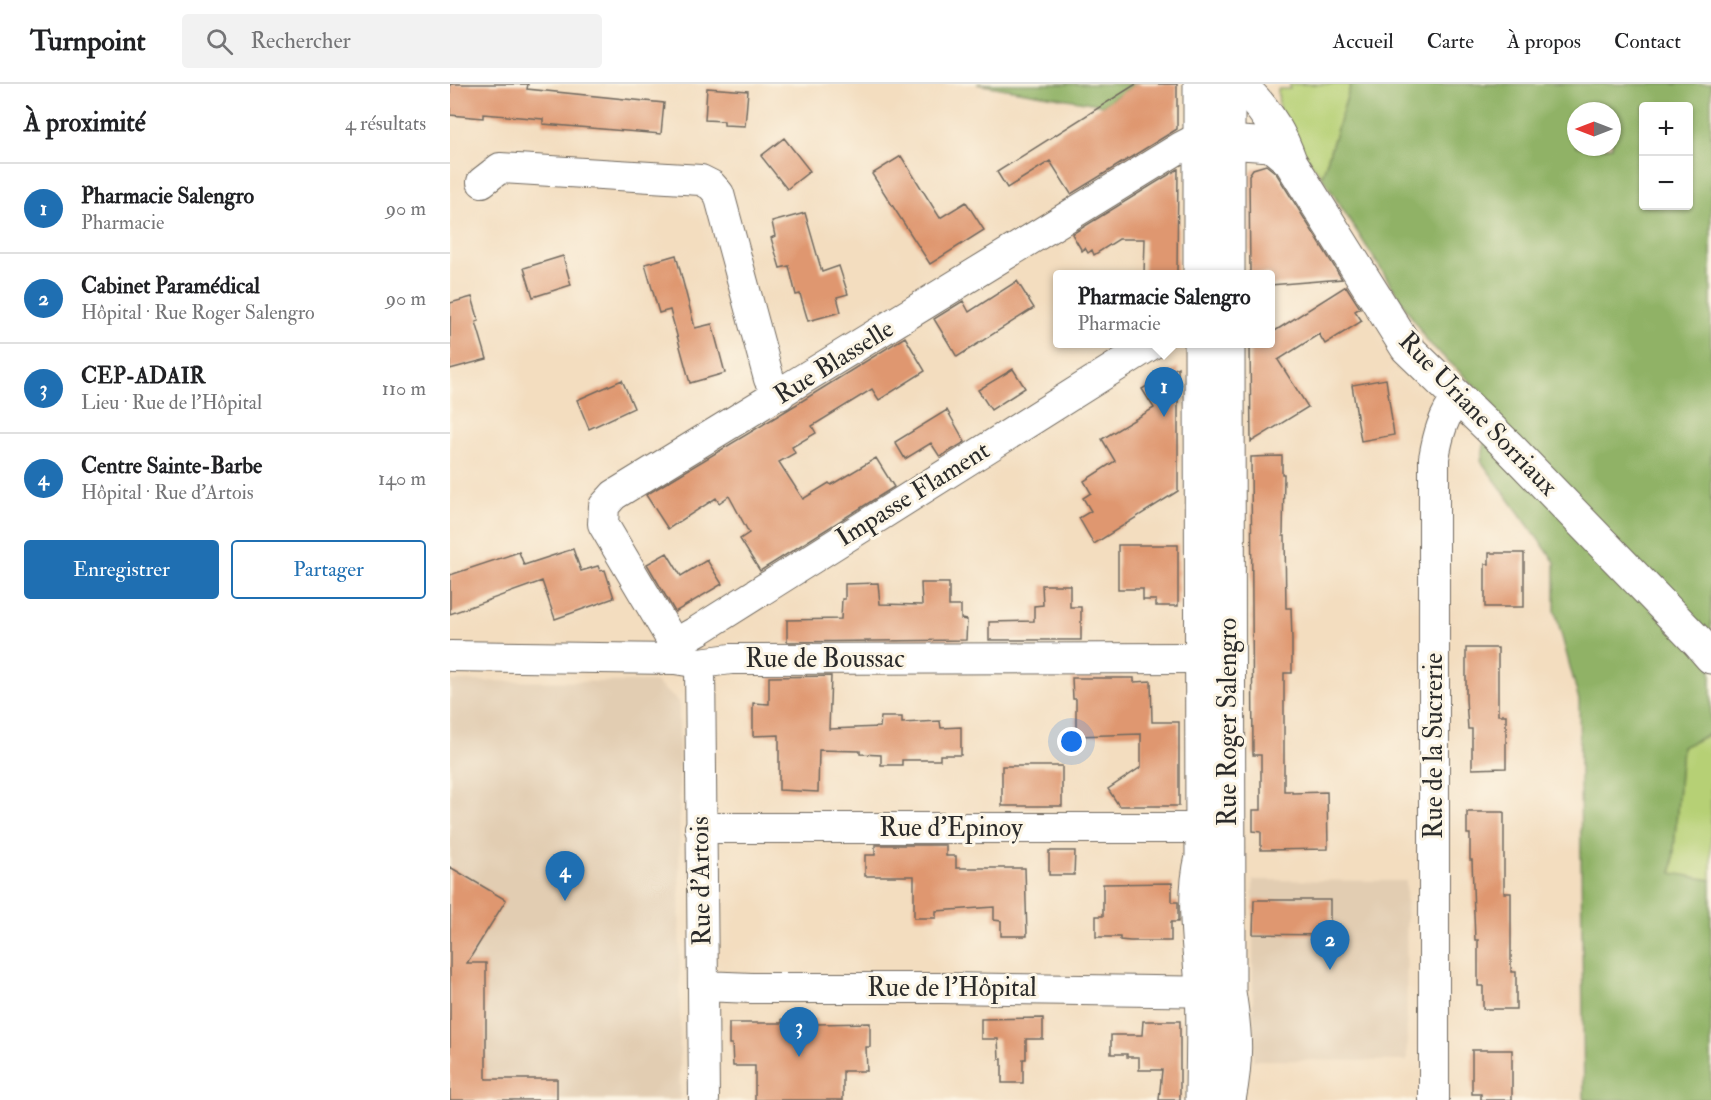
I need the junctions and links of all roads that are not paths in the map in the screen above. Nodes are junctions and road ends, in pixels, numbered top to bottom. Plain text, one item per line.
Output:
1 (1200, 84) edge
2 (1228, 84) edge
3 (1238, 84) edge
4 (1214, 143) junction
5 (1290, 161) junction
6 (482, 182) dead end
7 (1200, 270) edge
8 (1228, 270) edge
9 (1146, 348) edge
10 (1200, 348) edge
11 (1228, 348) edge
12 (780, 395) junction
13 (1458, 397) junction
14 (1705, 650) edge
15 (683, 655) junction
16 (450, 657) edge
17 (1201, 658) junction
18 (700, 828) junction
19 (1202, 828) junction
20 (703, 986) junction
21 (1215, 992) junction
22 (704, 1100) edge
23 (1202, 1100) edge
24 (1229, 1100) edge
25 (1434, 1100) edge

1 - 4 main road
2 - 4 main road
3 - 5 main road, Rue Uriane Sorriaux
4 - 5 main road, Rue Uriane Sorriaux
4 - 7 main road
4 - 8 main road
4 - 12 street, Rue Blasselle
5 - 13 main road, Rue Uriane Sorriaux
6 - 12 street
9 - 15 street, Impasse Flament
10 - 17 main road, Rue Roger Salengro
11 - 21 main road, Rue Roger Salengro
12 - 15 street, Rue Blasselle
13 - 14 main road, Rue Uriane Sorriaux
13 - 25 street, Rue de la Sucrerie
15 - 16 street, Rue de Boussac
15 - 17 street, Rue de Boussac
15 - 18 street, Rue d'Artois
17 - 19 main road, Rue Roger Salengro
18 - 19 street, Rue d'Epinoy
18 - 20 street, Rue d'Artois
19 - 21 main road, Rue Roger Salengro
20 - 21 street, Rue de l'Hôpital
20 - 22 street, Rue d'Artois
21 - 23 main road, Rue Roger Salengro
21 - 24 main road, Rue Roger Salengro

